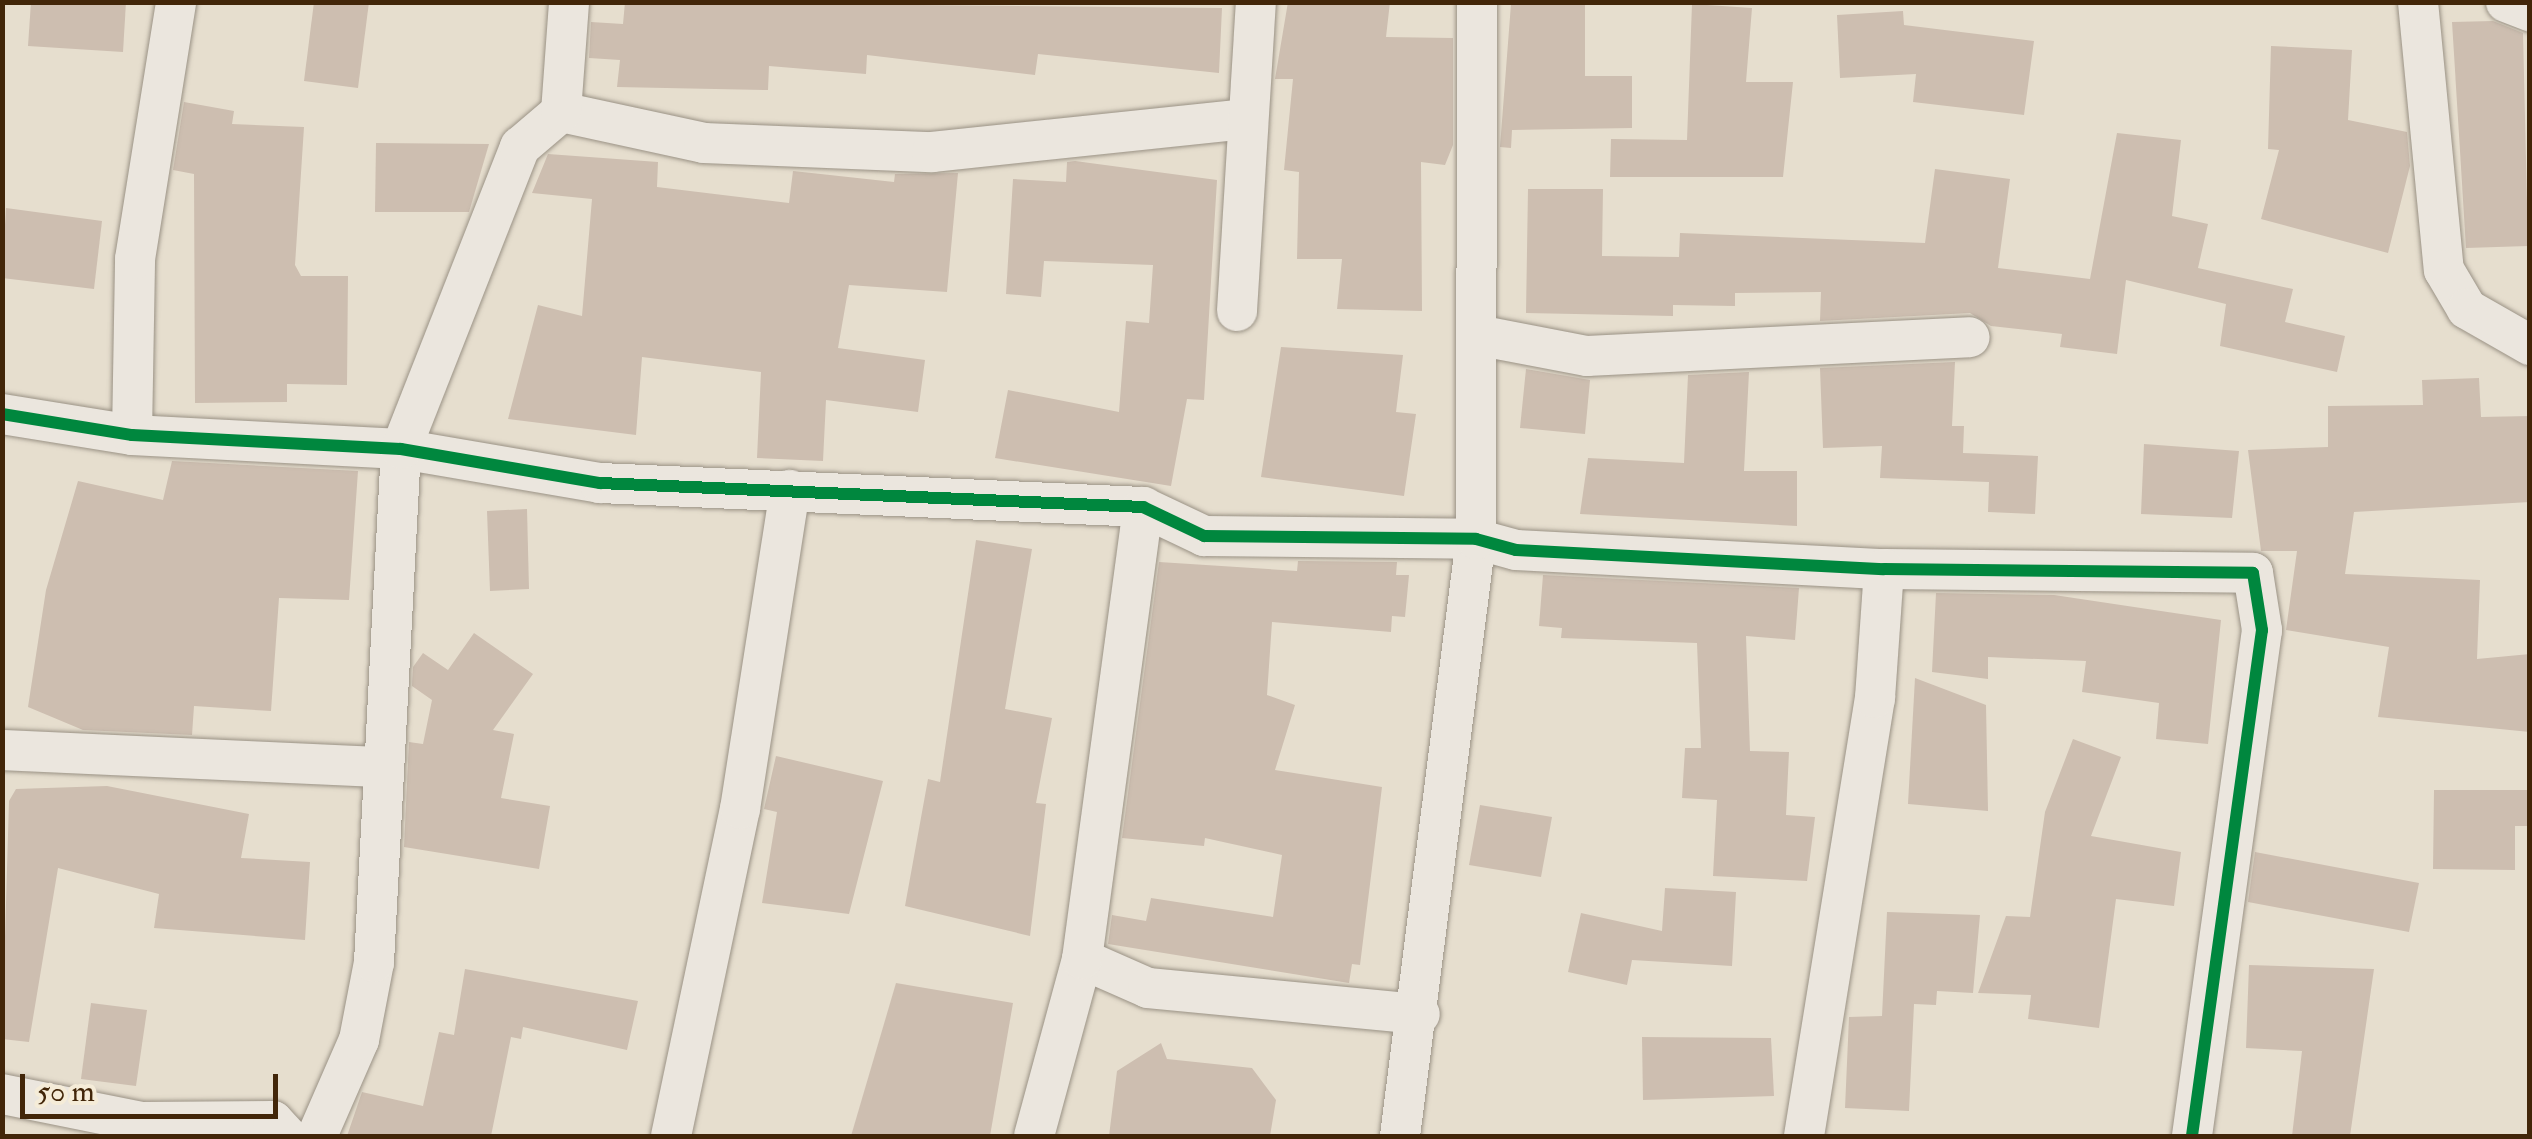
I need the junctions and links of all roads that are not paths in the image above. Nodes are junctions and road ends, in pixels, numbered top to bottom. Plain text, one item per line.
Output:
1 (176, 2) edge
2 (568, 2) edge
3 (1256, 2) edge
4 (1477, 2) edge
5 (2418, 2) edge
6 (2506, 2) edge
7 (2530, 10) edge
8 (562, 112) junction
9 (1247, 119) junction
10 (1237, 311) dead end
11 (1482, 336) junction
12 (1970, 337) dead end
13 (2530, 345) edge
14 (2, 414) edge
15 (132, 434) junction
16 (400, 448) junction
17 (790, 490) junction
18 (1143, 508) junction
19 (1476, 539) junction
20 (1884, 569) junction
21 (2, 750) edge
22 (382, 768) junction
23 (1082, 959) junction
24 (1420, 1014) junction
25 (2, 1094) edge
26 (287, 1136) edge
27 (317, 1136) edge
28 (671, 1136) edge
29 (1034, 1136) edge
30 (1400, 1136) edge
31 (1804, 1136) edge
32 (2192, 1136) edge

1 - 15 street
2 - 8 street
3 - 9 street
4 - 11 street
5 - 13 street
6 - 7 street
8 - 9 street
8 - 16 street
9 - 10 street
11 - 12 street
11 - 19 street
14 - 15 street
15 - 16 street
16 - 17 street
16 - 22 street
17 - 18 street
17 - 28 street
18 - 19 street
18 - 23 street
19 - 20 street
19 - 24 street
20 - 31 street
20 - 32 street
21 - 22 street
22 - 27 street
23 - 24 street
23 - 29 street
24 - 30 street
25 - 26 street

